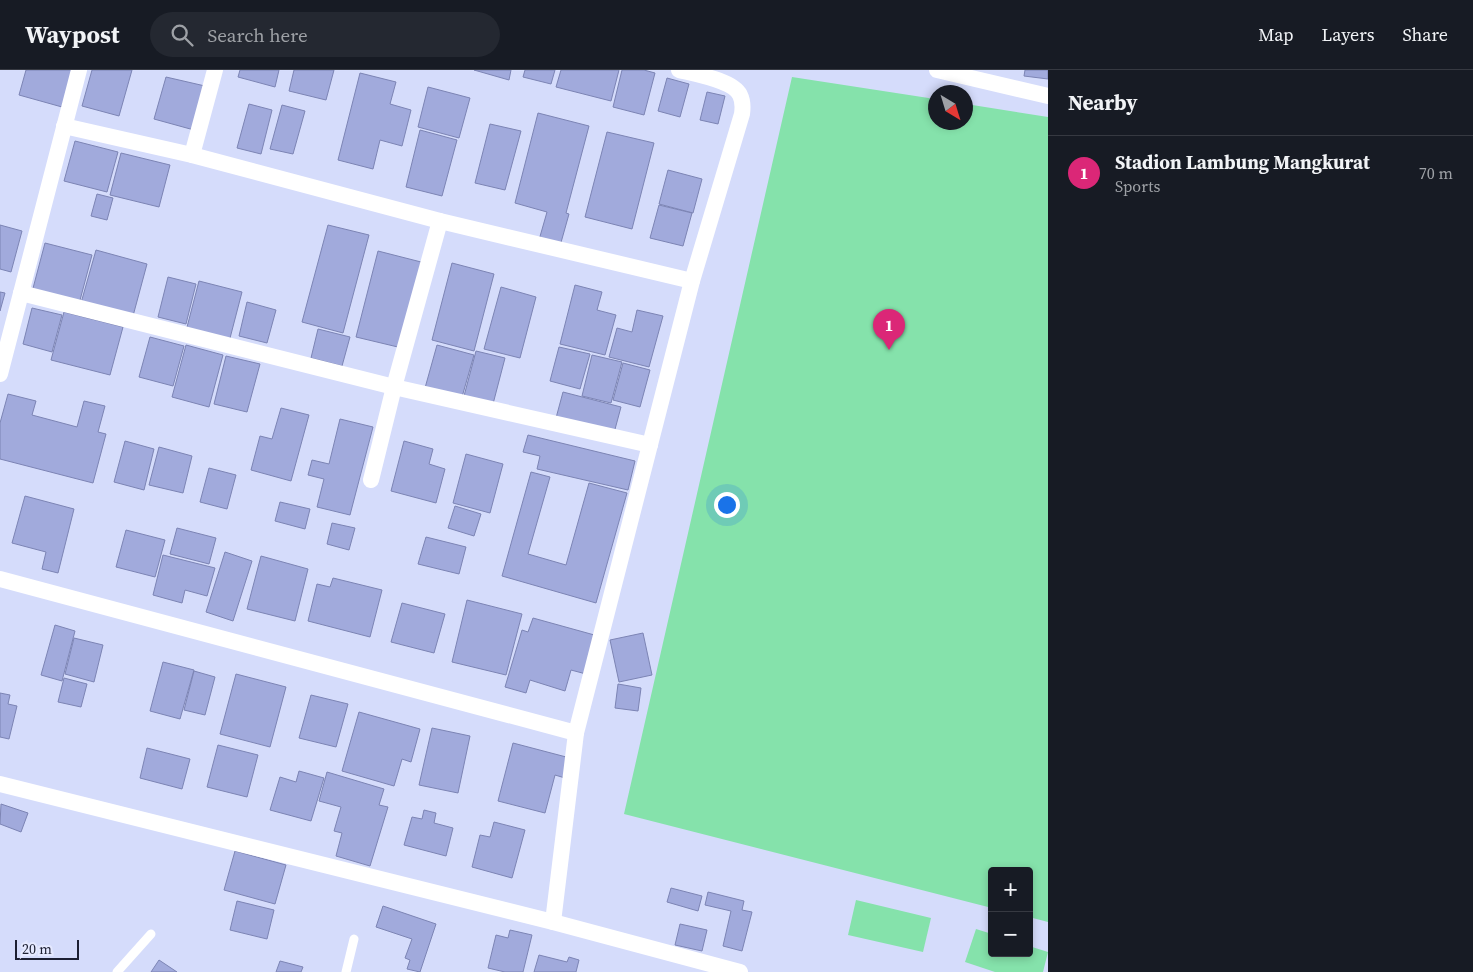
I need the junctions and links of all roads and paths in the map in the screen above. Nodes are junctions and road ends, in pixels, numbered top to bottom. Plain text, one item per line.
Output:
1 (79, 70) edge
2 (215, 70) edge
3 (679, 70) edge
4 (937, 70) edge
5 (1048, 96) edge
6 (64, 126) junction
7 (192, 155) junction
8 (440, 221) junction
9 (692, 281) junction
10 (21, 293) junction
11 (0, 374) edge
12 (394, 387) junction
13 (650, 445) junction
14 (371, 480) dead end
15 (0, 578) edge
16 (576, 732) junction
17 (0, 784) edge
18 (553, 922) junction
19 (151, 934) dead end
20 (354, 939) dead end
21 (117, 972) edge
22 (346, 972) edge
23 (740, 972) edge

1 - 6 street
2 - 7 street
3 - 9 street
4 - 5 street
6 - 7 street
6 - 10 street
7 - 8 street
8 - 9 street
8 - 12 street
9 - 13 street
10 - 11 street
10 - 12 street
12 - 13 street
12 - 14 street
13 - 16 street
15 - 16 street
16 - 18 street
17 - 18 street
18 - 23 street
19 - 21 lane
20 - 22 lane

